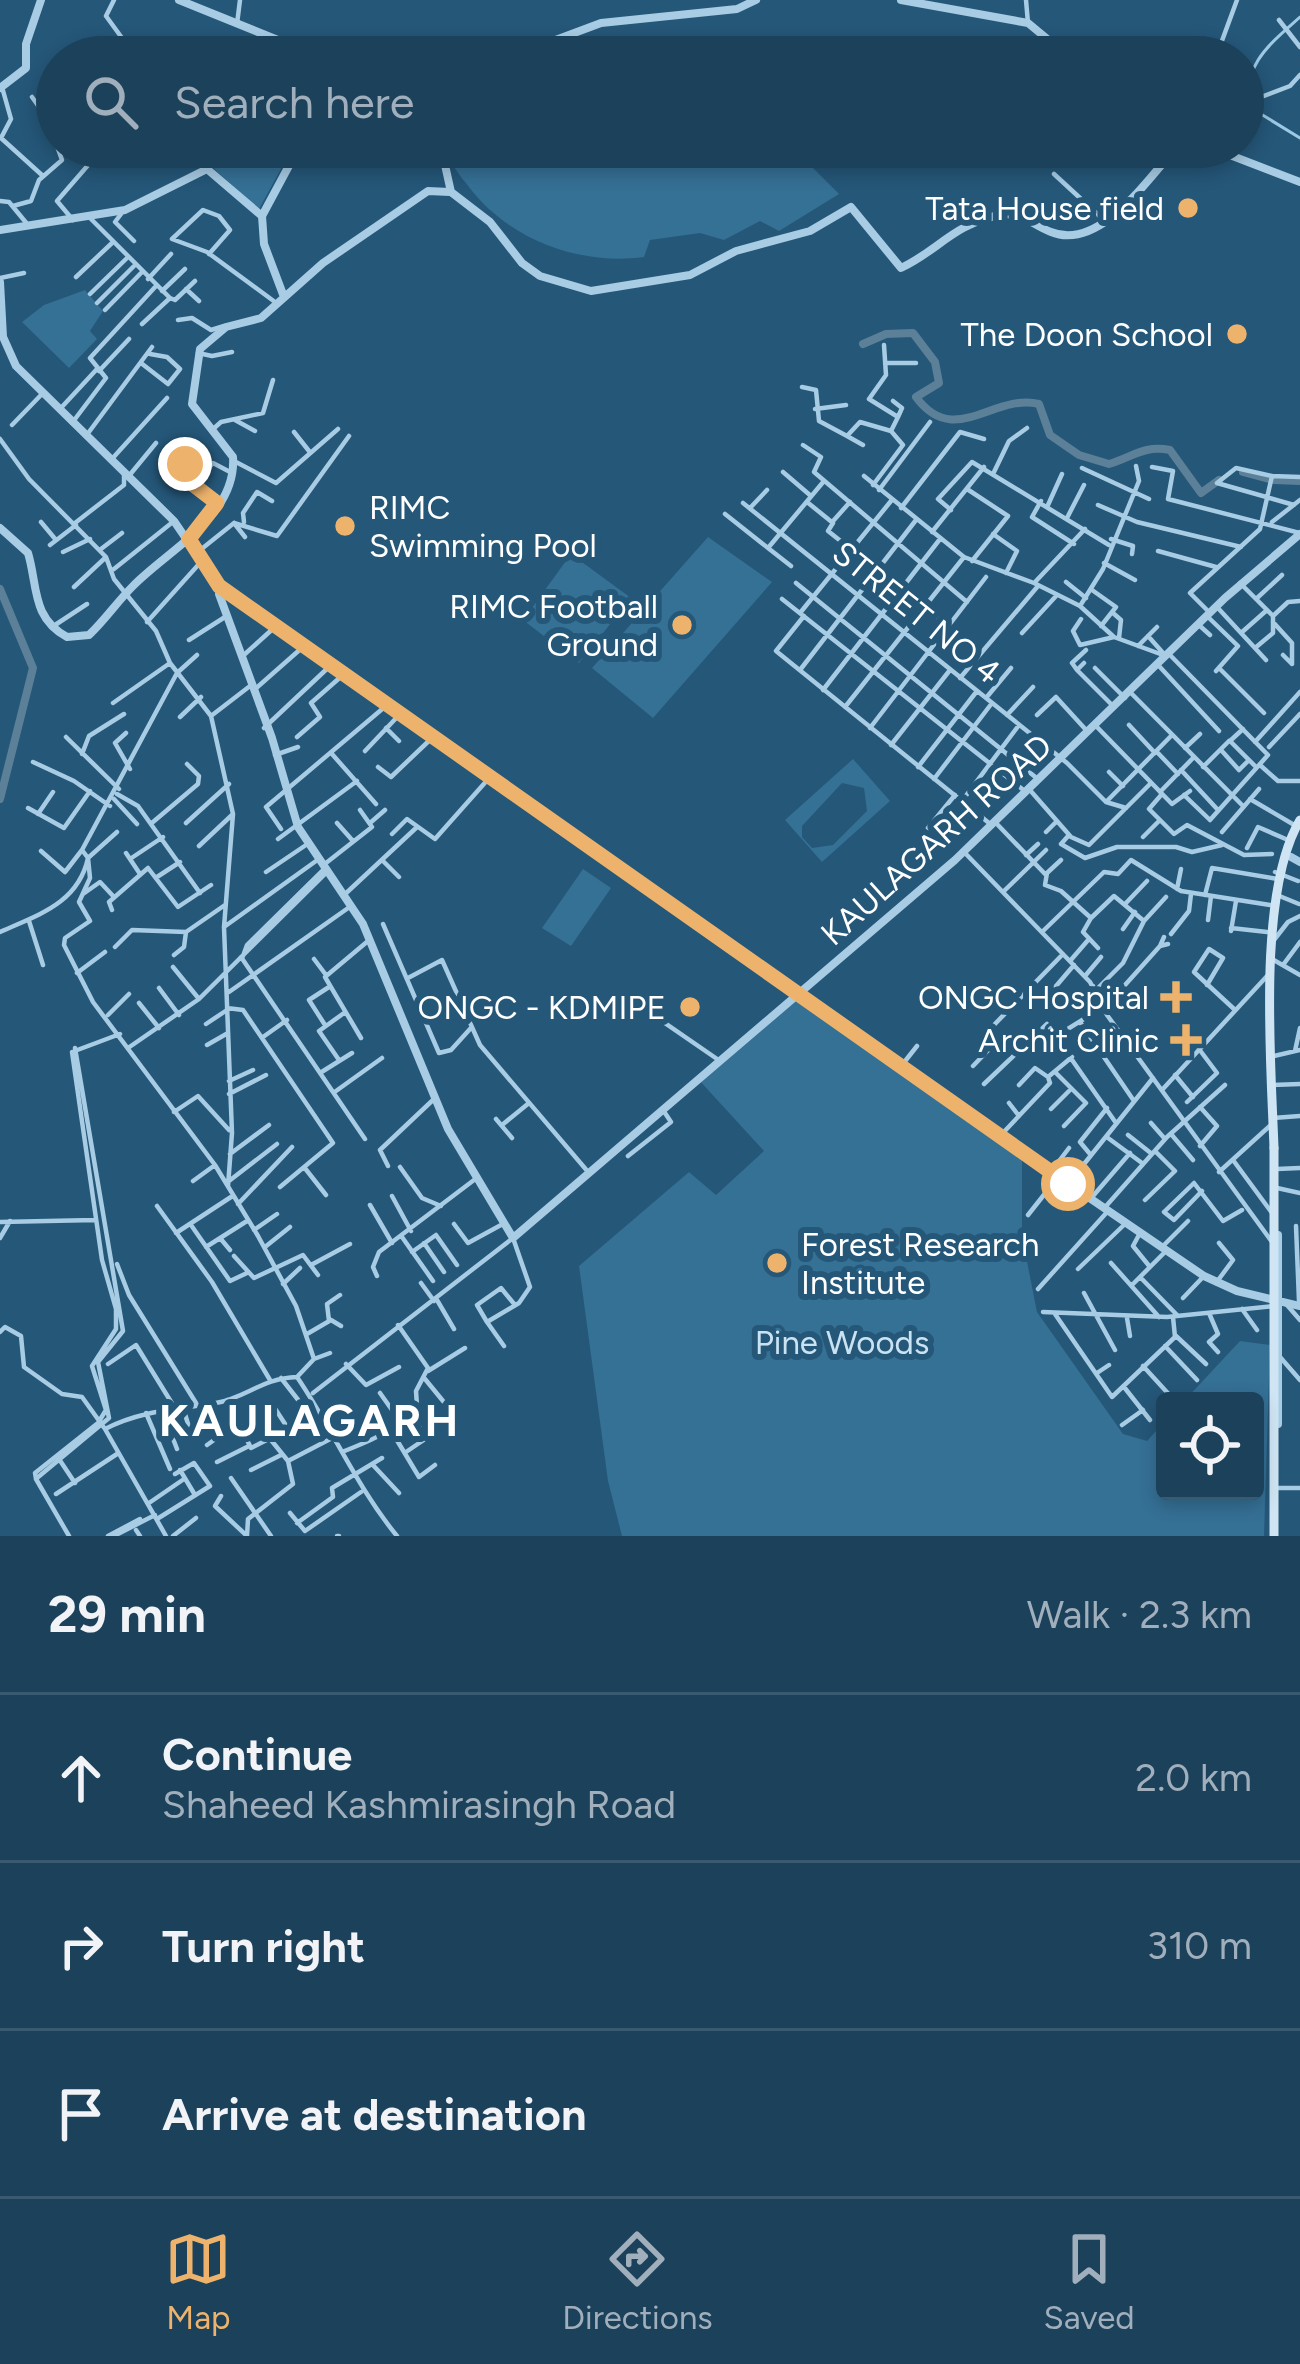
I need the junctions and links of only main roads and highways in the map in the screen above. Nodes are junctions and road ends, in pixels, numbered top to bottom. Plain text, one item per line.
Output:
1 (1297, 820) edge
2 (1273, 900) junction
3 (1270, 953) junction
4 (1270, 975) junction
5 (1272, 1081) junction
6 (1274, 1536) edge

1 - 2 main road
2 - 3 main road
2 - 3 main road
3 - 4 main road
4 - 5 main road
4 - 5 main road
5 - 6 main road, bridge

